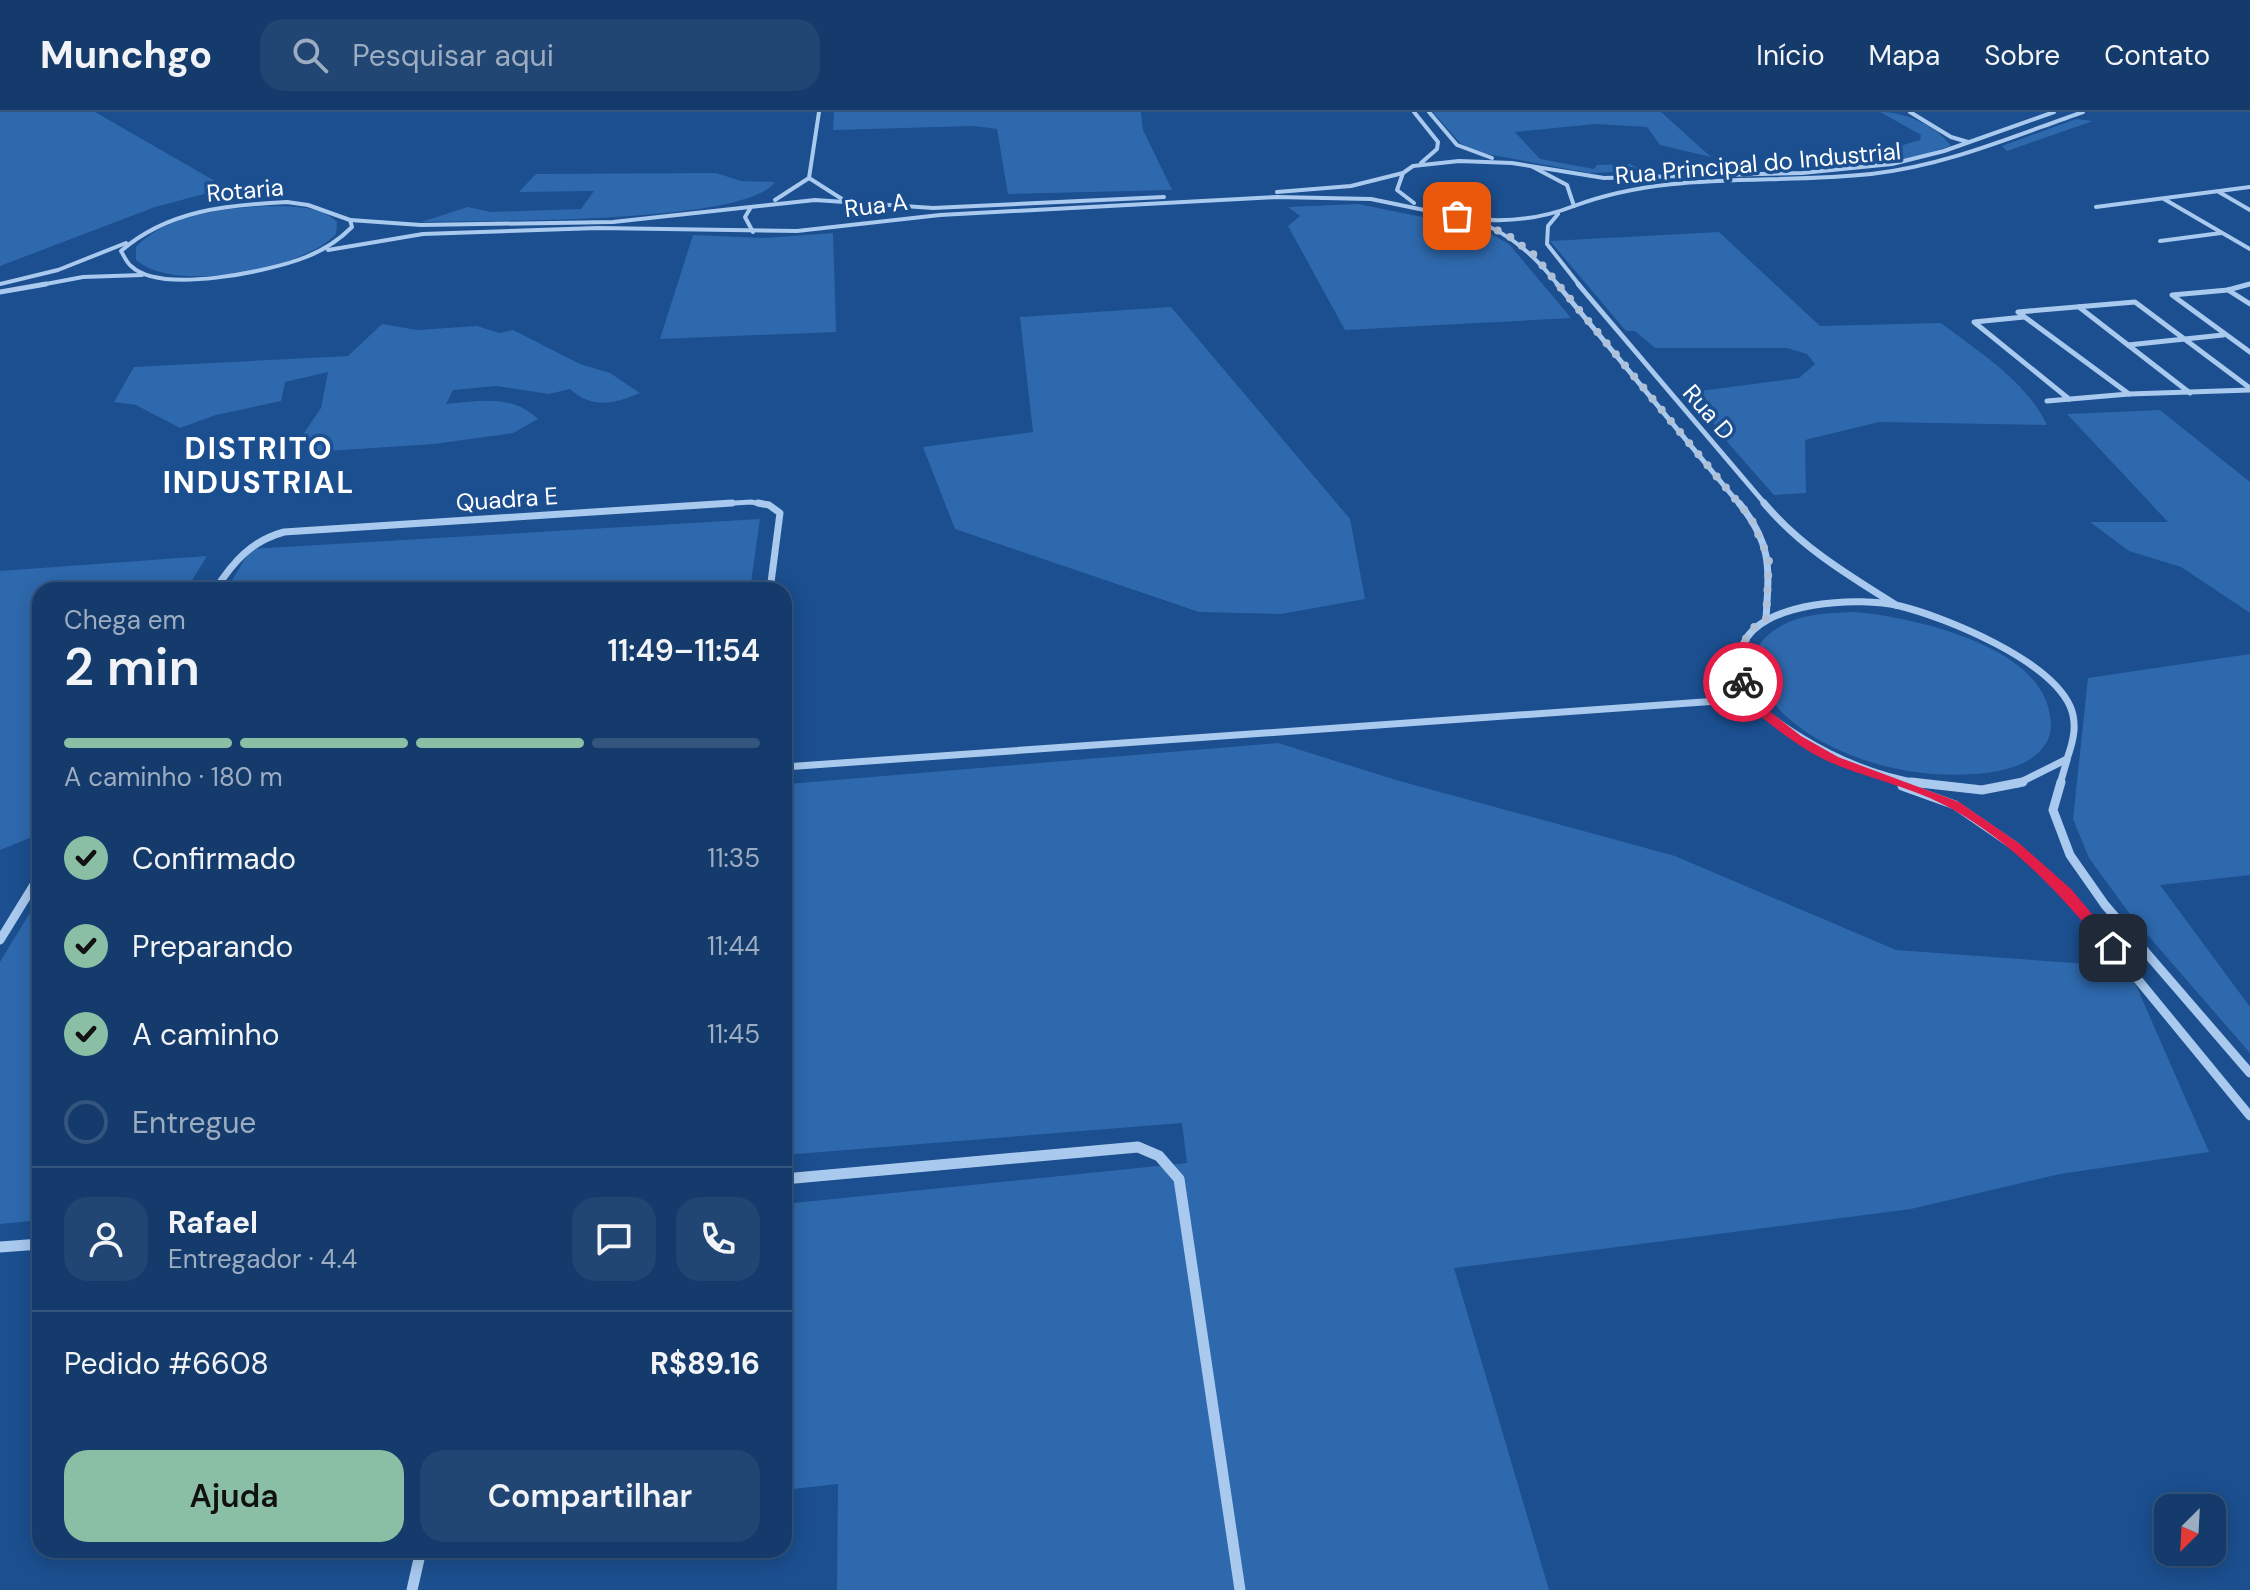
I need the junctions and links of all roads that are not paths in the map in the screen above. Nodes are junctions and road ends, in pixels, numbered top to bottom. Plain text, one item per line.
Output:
1 (819, 112) edge
2 (1414, 112) edge
3 (1429, 112) edge
4 (1910, 112) edge
5 (2054, 112) edge
6 (2083, 112) edge
7 (1969, 142) junction
8 (1512, 163) junction
9 (1413, 166) junction
10 (1533, 167) junction
11 (1849, 170) junction
12 (1403, 173) junction
13 (1860, 175) junction
14 (809, 178) junction
15 (2250, 187) edge
16 (2218, 192) junction
17 (1182, 199) junction
18 (2163, 199) junction
19 (848, 202) junction
20 (765, 205) junction
21 (867, 205) junction
22 (1574, 206) junction
23 (751, 207) junction
24 (2096, 207) dead end
25 (2250, 210) edge
26 (1429, 211) junction
27 (1562, 211) junction
28 (1457, 216) junction
29 (350, 220) junction
30 (862, 225) junction
31 (753, 232) junction
32 (2222, 233) junction
33 (131, 241) junction
34 (2160, 241) dead end
35 (2250, 249) edge
36 (328, 250) junction
37 (148, 276) junction
38 (0, 284) edge
39 (2250, 284) edge
40 (2228, 290) junction
41 (0, 292) edge
42 (2250, 304) edge
43 (2078, 306) junction
44 (2025, 317) junction
45 (2224, 335) junction
46 (2188, 340) junction
47 (2128, 345) junction
48 (2250, 352) edge
49 (2250, 389) edge
50 (2190, 393) junction
51 (2129, 394) junction
52 (2069, 399) junction
53 (2047, 401) dead end
54 (1685, 412) junction
55 (1665, 413) junction
56 (220, 582) edge
57 (771, 582) edge
58 (1897, 605) junction
59 (1766, 619) junction
60 (1746, 699) junction
61 (2067, 759) junction
62 (792, 766) edge
63 (1887, 780) junction
64 (32, 888) edge
65 (0, 940) edge
66 (2250, 1073) edge
67 (2250, 1116) edge
68 (792, 1178) edge
69 (32, 1245) edge
70 (0, 1247) edge
71 (419, 1558) edge
72 (412, 1590) edge
73 (1240, 1590) edge

1 - 14 street
2 - 9 street
3 - 8 street
4 - 7 street
5 - 7 street, Rua Principal do Industrial
6 - 13 street, Rua Principal do Industrial
7 - 11 street, Rua Principal do Industrial
8 - 9 street
8 - 10 street
9 - 12 street
10 - 11 street, Rua Principal do Industrial
10 - 22 street
11 - 13 street
12 - 17 street, Rua A
12 - 26 street
13 - 22 street, Rua Principal do Industrial
14 - 19 street
14 - 20 street
15 - 16 street
16 - 18 street
16 - 25 street
17 - 21 street, Rua A
17 - 26 street, Rua A
17 - 30 street, Rua A
18 - 24 street
18 - 32 street
19 - 20 street, Rua A
19 - 21 street, Rua A
20 - 23 street, Rua A
21 - 30 street
22 - 27 street, Rua Principal do Industrial
23 - 29 street, Rua A
23 - 31 street
26 - 28 street, Rua A
27 - 28 street, Rua Principal do Industrial
27 - 54 street, Rua D
28 - 55 street, Rua D
29 - 33 street, Rotaria
29 - 36 street
30 - 31 street, Rua A
31 - 36 street, Rua A
32 - 34 street
32 - 35 street
33 - 37 street
33 - 38 street, Rotaria
36 - 37 street
37 - 41 street
39 - 40 street
40 - 42 street
40 - 45 street
43 - 44 street
43 - 46 street
43 - 47 street
44 - 51 street
44 - 52 street
45 - 46 street
45 - 48 street
46 - 47 street
46 - 49 street
47 - 50 street
49 - 50 street
50 - 51 street
51 - 52 street
52 - 53 street
54 - 55 street
54 - 58 street, Rua D
55 - 59 street, Rua D
56 - 57 street, Quadra E
58 - 59 street
58 - 61 street
59 - 60 street
60 - 62 street
60 - 63 street
61 - 63 street
61 - 66 street
63 - 67 street
64 - 65 street
68 - 73 street
69 - 70 street
71 - 72 street

